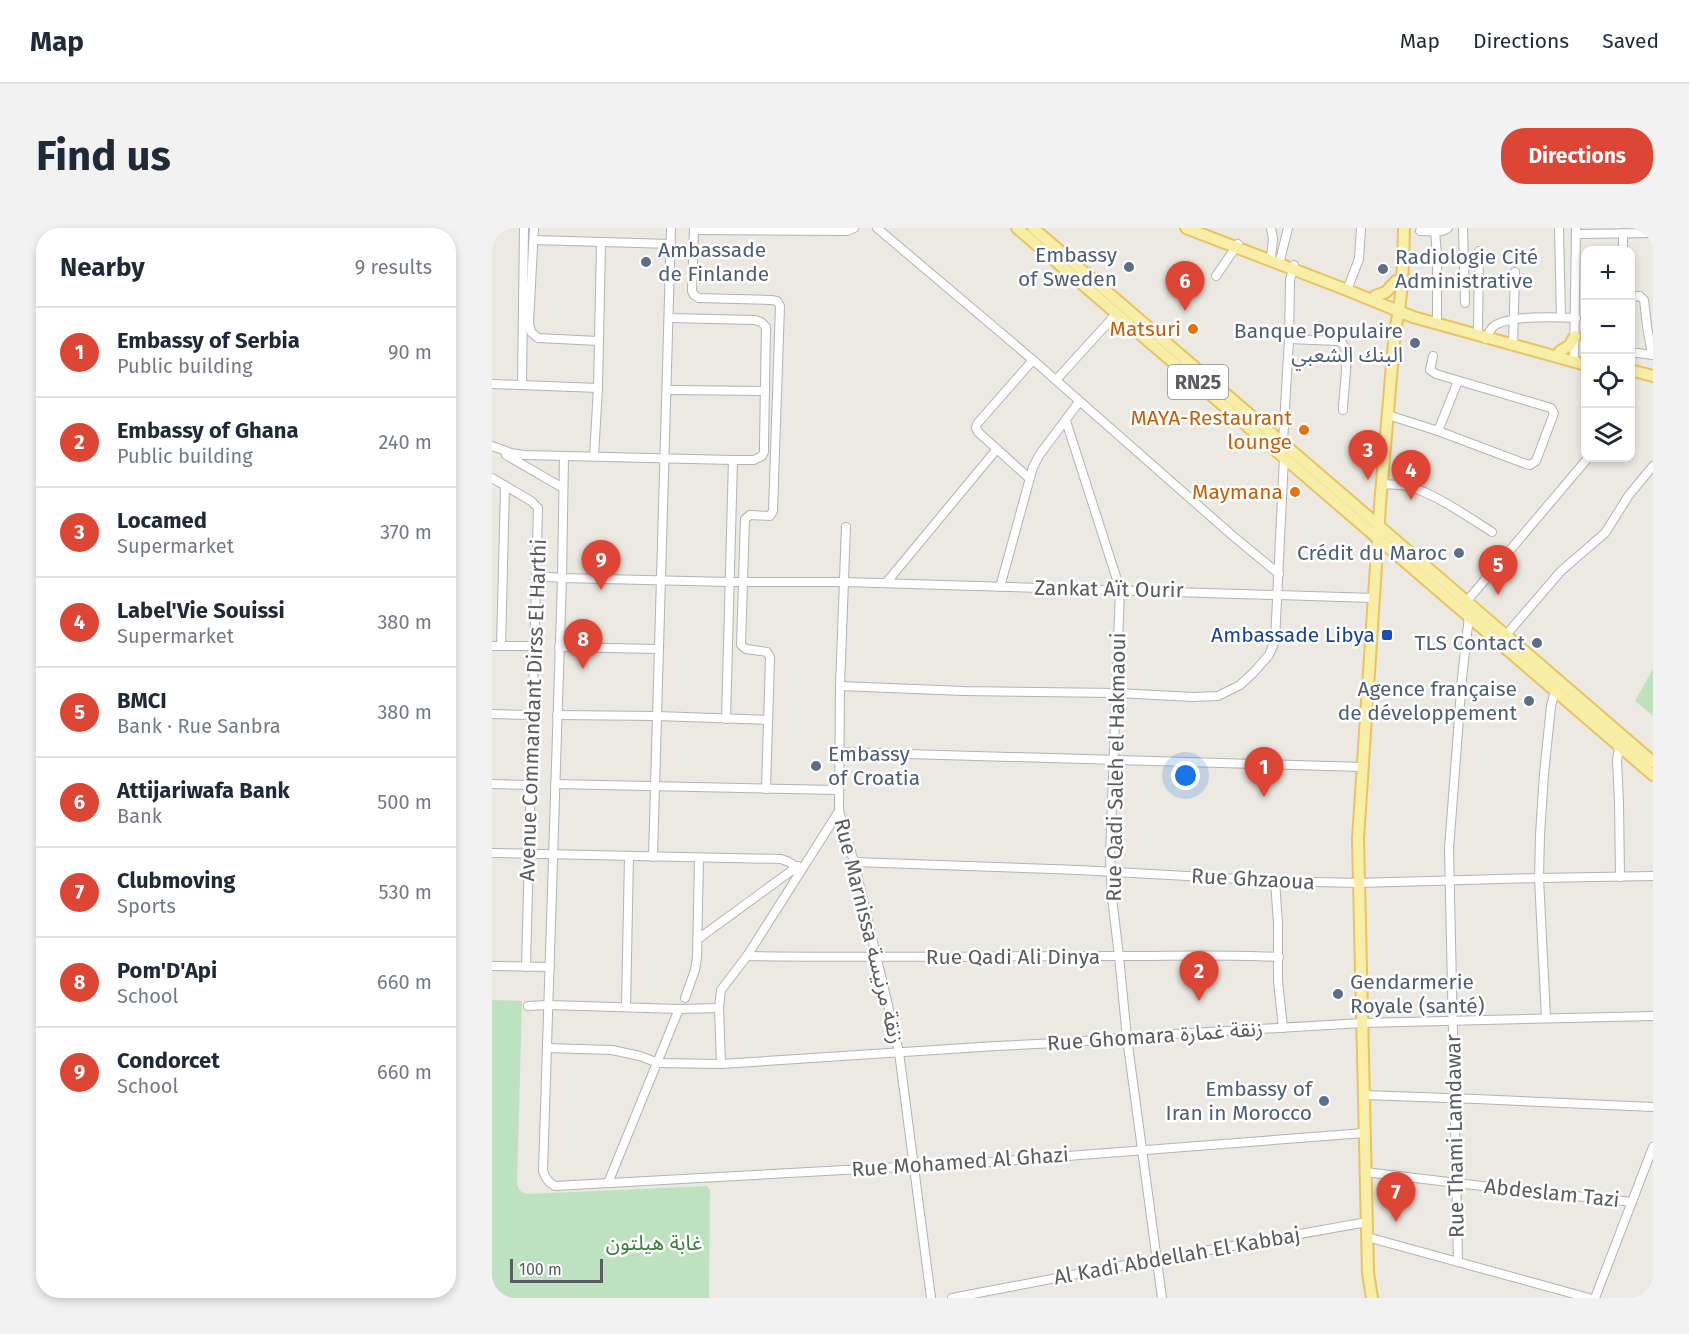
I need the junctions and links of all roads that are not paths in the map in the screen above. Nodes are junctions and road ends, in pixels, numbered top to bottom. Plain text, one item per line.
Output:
1 (524, 228) edge
2 (534, 228) edge
3 (671, 228) edge
4 (854, 228) edge
5 (877, 228) edge
6 (1017, 228) edge
7 (1033, 228) edge
8 (1186, 228) edge
9 (1195, 228) edge
10 (1271, 228) edge
11 (1288, 228) edge
12 (1361, 228) edge
13 (1399, 228) edge
14 (1404, 228) edge
15 (1448, 228) edge
16 (1463, 228) edge
17 (1559, 228) edge
18 (694, 229) edge
19 (1420, 231) dead end
20 (1435, 231) junction
21 (1576, 231) edge
22 (1592, 231) edge
23 (1623, 233) junction
24 (1653, 233) edge
25 (1212, 234) edge
26 (534, 240) junction
27 (602, 243) junction
28 (671, 244) junction
29 (1237, 246) junction
30 (1623, 246) edge
31 (1479, 251) dead end
32 (1276, 260) junction
33 (1581, 266) edge
34 (1293, 267) junction
35 (1515, 272) dead end
36 (1216, 276) dead end
37 (1396, 281) junction
38 (1348, 288) junction
39 (1375, 296) junction
40 (1635, 296) edge
41 (1465, 303) dead end
42 (1397, 308) junction
43 (1117, 313) junction
44 (1561, 317) junction
45 (669, 318) junction
46 (1437, 318) junction
47 (1576, 318) junction
48 (1514, 320) junction
49 (1484, 333) junction
50 (1575, 336) junction
51 (1290, 339) junction
52 (598, 341) junction
53 (1513, 342) junction
54 (1560, 351) junction
55 (1635, 353) edge
56 (1653, 355) edge
57 (1433, 356) dead end
58 (1580, 357) edge
59 (1033, 360) junction
60 (1635, 375) edge
61 (1635, 376) edge
62 (1653, 376) edge
63 (1056, 380) junction
64 (1458, 381) junction
65 (1653, 382) edge
66 (492, 384) edge
67 (522, 385) junction
68 (598, 388) junction
69 (667, 390) junction
70 (765, 391) junction
71 (1079, 402) junction
72 (1342, 410) dead end
73 (1388, 415) junction
74 (1066, 421) junction
75 (1438, 431) junction
76 (1282, 442) junction
77 (996, 450) junction
78 (564, 456) junction
79 (594, 456) junction
80 (1284, 457) junction
81 (665, 458) junction
82 (733, 460) junction
83 (1585, 462) edge
84 (1653, 466) edge
85 (492, 478) edge
86 (1029, 478) junction
87 (505, 486) junction
88 (563, 488) junction
89 (1381, 490) junction
90 (1355, 504) junction
91 (1379, 525) junction
92 (846, 527) dead end
93 (1492, 532) dead end
94 (1378, 537) junction
95 (1399, 555) junction
96 (1377, 565) junction
97 (1279, 574) junction
98 (537, 576) junction
99 (562, 578) junction
100 (661, 580) junction
101 (729, 582) junction
102 (744, 582) junction
103 (844, 582) junction
104 (886, 583) junction
105 (1000, 586) junction
106 (1120, 589) junction
107 (1278, 594) junction
108 (1374, 598) junction
109 (1467, 601) junction
110 (1469, 616) junction
111 (1506, 634) junction
112 (492, 646) edge
113 (501, 646) junction
114 (535, 646) junction
115 (560, 647) junction
116 (659, 649) junction
117 (840, 686) junction
118 (1555, 691) junction
119 (1117, 693) junction
120 (492, 714) edge
121 (533, 715) junction
122 (557, 715) junction
123 (657, 716) junction
124 (726, 719) junction
125 (768, 720) junction
126 (1619, 746) junction
127 (839, 752) junction
128 (1114, 759) junction
129 (1653, 762) edge
130 (1362, 767) junction
131 (1653, 775) edge
132 (492, 784) edge
133 (555, 784) junction
134 (532, 785) junction
135 (656, 787) junction
136 (766, 789) junction
137 (838, 790) junction
138 (839, 811) junction
139 (492, 853) edge
140 (529, 854) junction
141 (553, 855) junction
142 (629, 856) junction
143 (653, 857) junction
144 (699, 859) junction
145 (854, 862) junction
146 (805, 863) junction
147 (796, 867) junction
148 (1110, 871) junction
149 (1653, 876) edge
150 (1620, 877) junction
151 (1539, 878) junction
152 (1275, 881) junction
153 (1450, 881) junction
154 (1359, 883) junction
155 (698, 939) junction
156 (747, 956) junction
157 (1119, 956) junction
158 (1279, 957) junction
159 (876, 958) junction
160 (492, 966) edge
161 (526, 967) junction
162 (550, 967) junction
163 (685, 998) dead end
164 (549, 1005) junction
165 (528, 1006) dead end
166 (626, 1007) junction
167 (719, 1008) junction
168 (679, 1009) junction
169 (1653, 1016) edge
170 (1546, 1018) junction
171 (1452, 1021) junction
172 (1362, 1023) junction
173 (1283, 1028) junction
174 (1127, 1038) junction
175 (548, 1048) junction
176 (899, 1053) junction
177 (658, 1063) junction
178 (721, 1064) junction
179 (1364, 1095) junction
180 (1453, 1098) junction
181 (1653, 1107) edge
182 (1364, 1133) junction
183 (1653, 1147) edge
184 (1143, 1150) junction
185 (913, 1166) junction
186 (1365, 1172) junction
187 (608, 1183) junction
188 (1456, 1183) junction
189 (1632, 1202) junction
190 (1367, 1222) junction
191 (1367, 1237) junction
192 (1157, 1259) junction
193 (1458, 1262) junction
194 (931, 1298) edge
195 (952, 1298) edge
196 (1162, 1298) edge
197 (1371, 1298) edge
198 (1589, 1298) edge
199 (1595, 1298) edge

1 - 67 street
2 - 26 street
3 - 28 street
4 - 18 street
5 - 59 street
6 - 43 main road, RN25
7 - 76 main road, RN25
8 - 25 main road
9 - 25 main road
10 - 32 street
11 - 32 street
12 - 38 street
13 - 37 main road
14 - 42 main road
15 - 20 street
16 - 41 street
17 - 44 street
18 - 102 street
19 - 20 street
20 - 46 street
21 - 22 street
21 - 33 street
22 - 23 street
23 - 24 street
23 - 30 street
25 - 29 main road
26 - 27 street
26 - 52 street
27 - 28 street
27 - 52 street
28 - 45 street
29 - 32 main road
29 - 36 street
31 - 49 street
32 - 34 main road
33 - 47 street
34 - 38 main road
34 - 51 street
35 - 48 street
37 - 39 main road
37 - 42 main road
38 - 39 main road
38 - 42 main road
39 - 42 main road
40 - 56 street
42 - 46 main road
42 - 49 main road
42 - 73 main road
43 - 63 street
43 - 80 main road, RN25
44 - 47 street
44 - 48 street
45 - 69 street
45 - 70 street
46 - 49 main road
47 - 50 street
48 - 49 street
48 - 53 street
49 - 53 main road
50 - 54 main road
50 - 58 street
51 - 72 street
51 - 76 street
52 - 68 street
53 - 54 main road
53 - 58 main road
54 - 58 main road
55 - 56 street
57 - 64 street
59 - 63 street
59 - 77 street
60 - 62 main road
61 - 65 main road
63 - 71 street
64 - 75 street
64 - 75 street
66 - 67 street
67 - 68 street
68 - 79 street
69 - 70 street
69 - 81 street
70 - 82 street
71 - 74 street
71 - 97 street
73 - 75 street
73 - 89 main road
74 - 86 street
74 - 106 street, Rue Qadi Saleh el Hakmaoui
76 - 90 main road, RN25
77 - 86 street
77 - 104 street
78 - 79 street
78 - 88 street
78 - 88 street
79 - 81 street
80 - 94 main road, RN25
80 - 97 street
81 - 82 street
81 - 100 street
82 - 101 street
83 - 109 street
84 - 111 street
85 - 87 street, Avenue Commandant Dirss El Harthi
86 - 105 street
87 - 98 street, Avenue Commandant Dirss El Harthi
87 - 113 street
88 - 99 street
89 - 90 main road
89 - 91 main road
89 - 93 street
90 - 91 main road, RN25
91 - 94 main road
91 - 109 main road, RN25
92 - 103 street, Rue Marnissa زنقة مرنيسة
94 - 95 main road, RN25
94 - 96 main road
95 - 96 main road
95 - 110 main road, RN25
96 - 108 main road
97 - 107 street
98 - 99 street, Zankat Aït Ourir
98 - 114 street, Avenue Commandant Dirss El Harthi
99 - 100 street, Zankat Aït Ourir
99 - 115 street
100 - 101 street, Zankat Aït Ourir
100 - 116 street
101 - 102 street, Zankat Aït Ourir
101 - 124 street
102 - 103 street, Zankat Aït Ourir
102 - 125 street
103 - 104 street, Zankat Aït Ourir
103 - 117 street, Rue Marnissa زنقة مرنيسة
104 - 105 street, Zankat Aït Ourir
105 - 106 street, Zankat Aït Ourir
106 - 107 street, Zankat Aït Ourir
106 - 119 street, Rue Qadi Saleh el Hakmaoui
107 - 108 street, Zankat Aït Ourir
107 - 119 street
108 - 130 main road
109 - 111 main road, RN25
110 - 118 main road, RN25
110 - 153 street, Rue Thami Lamdawar
111 - 129 main road, RN25
112 - 113 street
113 - 114 street
114 - 121 street, Avenue Commandant Dirss El Harthi
115 - 116 street
115 - 122 street
116 - 123 street
117 - 119 street
117 - 127 street, Rue Marnissa زنقة مرنيسة
118 - 126 main road, RN25
118 - 151 street
119 - 128 street, Rue Qadi Saleh el Hakmaoui
120 - 121 street
121 - 134 street, Avenue Commandant Dirss El Harthi
122 - 123 street
122 - 133 street
123 - 124 street
123 - 135 street
124 - 125 street
125 - 136 street
126 - 131 main road, RN25
126 - 150 street
127 - 128 street
127 - 137 street, Rue Marnissa زنقة مرنيسة
128 - 130 street
128 - 148 street, Rue Qadi Saleh el Hakmaoui
130 - 154 main road
132 - 134 street
133 - 135 street
133 - 141 street
134 - 140 street, Avenue Commandant Dirss El Harthi
135 - 136 street
135 - 143 street
136 - 137 street
137 - 138 street, Rue Marnissa زنقة مرنيسة
138 - 145 street, Rue Marnissa زنقة مرنيسة
138 - 146 street
139 - 140 street
140 - 141 street
140 - 161 street, Avenue Commandant Dirss El Harthi
141 - 142 street
141 - 162 street
142 - 143 street
142 - 166 street
143 - 144 street
144 - 147 street
144 - 155 street
145 - 148 street, Rue Ghzaoua
145 - 159 street, Rue Marnissa زنقة مرنيسة
146 - 147 street
146 - 156 street
147 - 155 street
148 - 152 street, Rue Ghzaoua
148 - 157 street, Rue Qadi Saleh el Hakmaoui
149 - 150 street, Rue Ghzaoua
150 - 151 street, Rue Ghzaoua
151 - 153 street, Rue Ghzaoua
151 - 170 street
152 - 154 street, Rue Ghzaoua
152 - 158 street
153 - 154 street, Rue Ghzaoua
153 - 171 street, Rue Thami Lamdawar
154 - 172 main road
155 - 163 street
156 - 159 street, Rue Qadi Ali Dinya
156 - 167 street
157 - 158 street, Rue Qadi Ali Dinya
157 - 159 street, Rue Qadi Ali Dinya
157 - 174 street, Rue Qadi Saleh el Hakmaoui
158 - 173 street
159 - 176 street, Rue Marnissa زنقة مرنيسة
160 - 161 street
161 - 162 street
162 - 164 street
164 - 165 street
164 - 166 street
164 - 175 street
166 - 168 street
167 - 168 street
167 - 178 street
168 - 177 street
169 - 170 street, Rue Ghomara زنقة غمارة
170 - 171 street, Rue Ghomara زنقة غمارة
171 - 172 street, Rue Ghomara زنقة غمارة
171 - 180 street, Rue Thami Lamdawar
172 - 173 street, Rue Ghomara زنقة غمارة
172 - 179 main road
173 - 174 street, Rue Ghomara زنقة غمارة
174 - 176 street, Rue Ghomara زنقة غمارة
174 - 184 street, Rue Qadi Saleh el Hakmaoui
175 - 177 street, Rue Ghomara زنقة غمارة
175 - 187 street, Rue Mohamed Al Ghazi
176 - 178 street, Rue Ghomara زنقة غمارة
176 - 185 street, Rue Marnissa زنقة مرنيسة
177 - 178 street, Rue Ghomara زنقة غمارة
177 - 187 street
179 - 180 street
179 - 182 main road
180 - 181 street
180 - 188 street, Rue Thami Lamdawar
182 - 184 street, Rue Mohamed Al Ghazi
182 - 186 main road
183 - 189 street
184 - 185 street, Rue Mohamed Al Ghazi
184 - 192 street, Rue Qadi Saleh el Hakmaoui
185 - 187 street, Rue Mohamed Al Ghazi
185 - 194 street, Rue Marnissa زنقة مرنيسة
186 - 188 street, Abdeslam Tazi
186 - 190 main road
188 - 189 street, Abdeslam Tazi
188 - 193 street, Rue Thami Lamdawar
189 - 199 street
190 - 191 main road
190 - 192 street, Al Kadi Abdellah El Kabbaj
191 - 193 street
191 - 197 main road
192 - 195 street, Al Kadi Abdellah El Kabbaj
192 - 196 street, Rue Qadi Saleh el Hakmaoui
193 - 198 street

